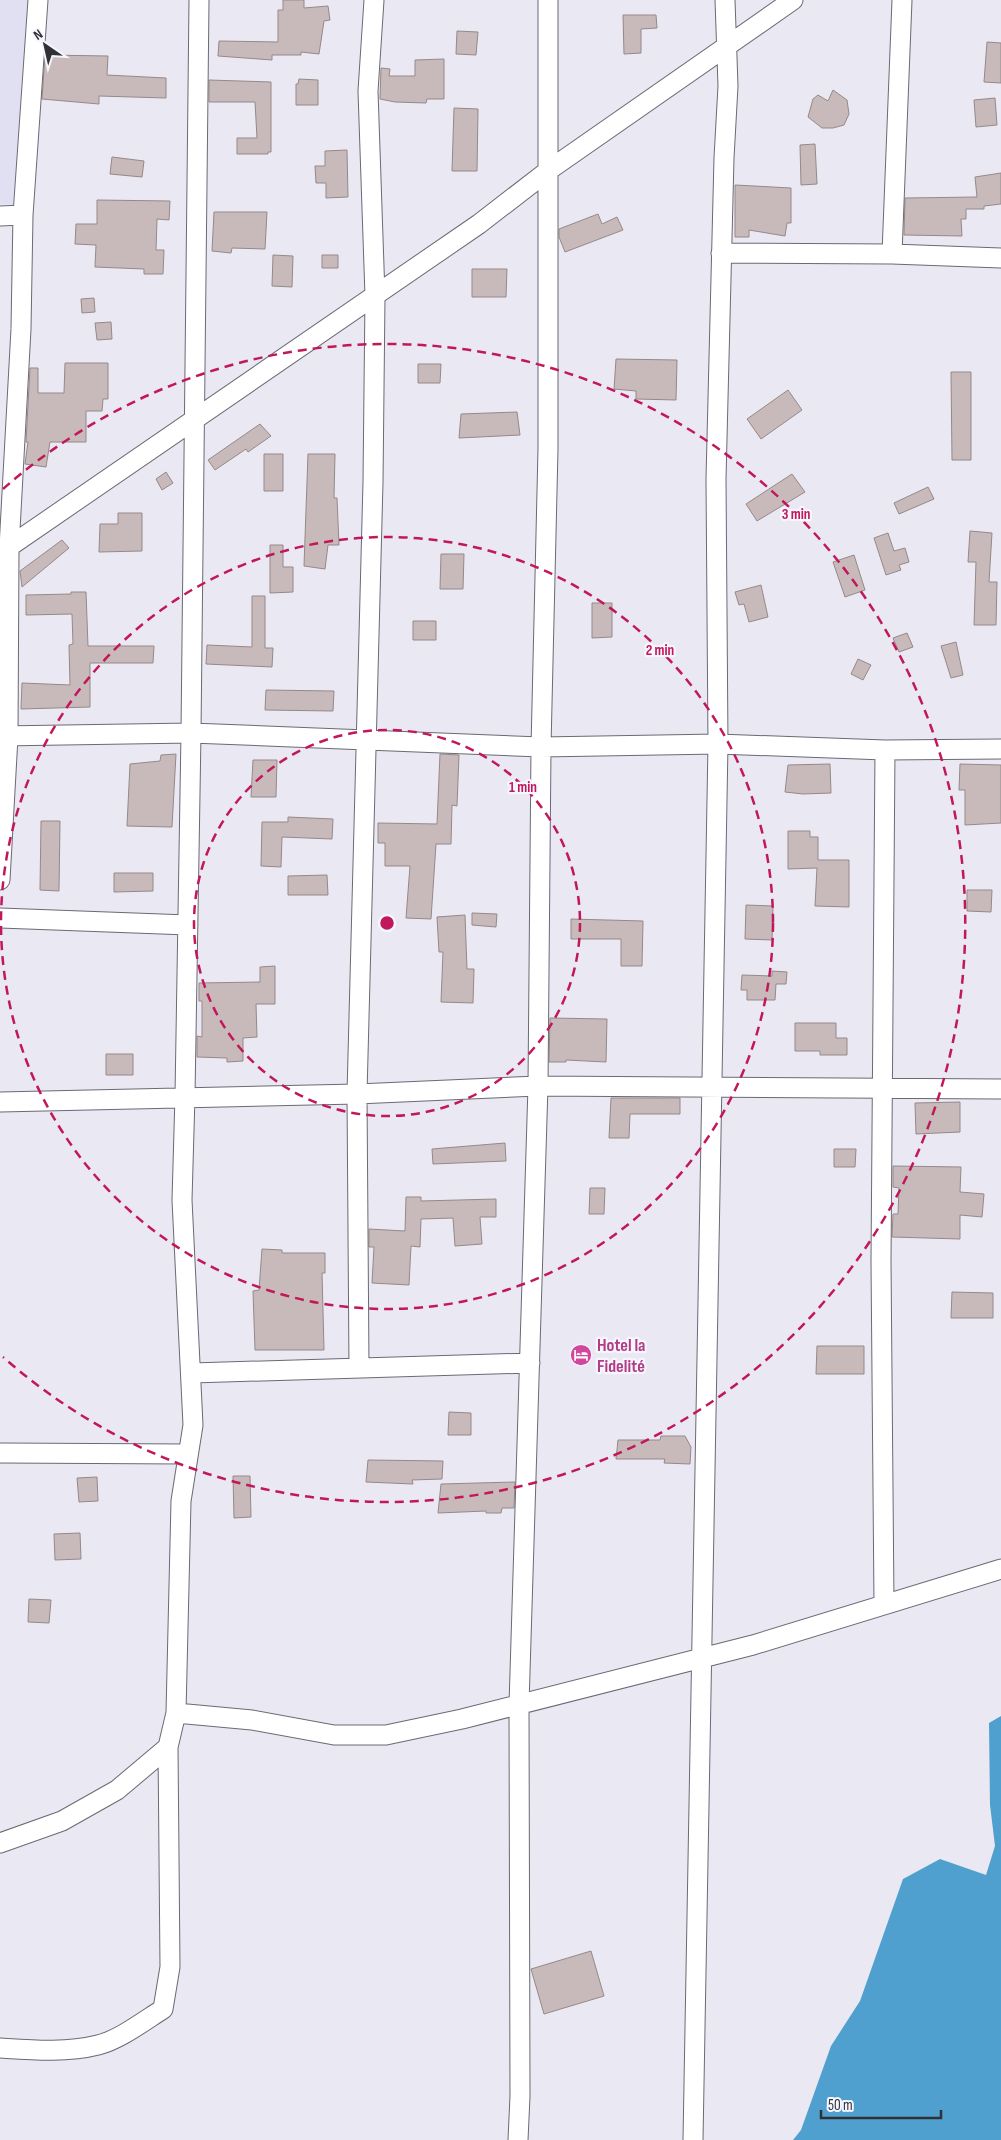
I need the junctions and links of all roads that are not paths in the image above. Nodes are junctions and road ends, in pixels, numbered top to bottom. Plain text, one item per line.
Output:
1 (38, 0) edge
2 (199, 0) edge
3 (374, 0) edge
4 (548, 0) edge
5 (725, 0) edge
6 (793, 0) edge
7 (902, 0) edge
8 (725, 46) junction
9 (549, 170) junction
10 (23, 215) junction
11 (0, 216) edge
12 (721, 253) junction
13 (892, 254) junction
14 (1001, 258) edge
15 (375, 296) junction
16 (193, 422) junction
17 (4, 551) edge
18 (191, 733) junction
19 (4, 736) edge
20 (367, 742) junction
21 (718, 744) junction
22 (541, 747) junction
23 (1001, 749) edge
24 (885, 750) junction
25 (0, 880) edge
26 (0, 918) edge
27 (188, 926) junction
28 (538, 1086) junction
29 (712, 1088) junction
30 (883, 1088) junction
31 (1001, 1090) edge
32 (357, 1094) junction
33 (185, 1096) junction
34 (0, 1102) edge
35 (530, 1364) junction
36 (359, 1368) junction
37 (192, 1373) junction
38 (0, 1453) edge
39 (187, 1454) junction
40 (1001, 1569) edge
41 (884, 1604) junction
42 (700, 1659) junction
43 (519, 1705) junction
44 (176, 1713) junction
45 (168, 1746) junction
46 (0, 1843) edge
47 (0, 2048) edge
48 (518, 2140) edge
49 (693, 2140) edge

1 - 10 street
2 - 16 street
3 - 15 street
4 - 9 street
5 - 8 street
6 - 8 street
7 - 13 street
8 - 9 street
8 - 12 street
9 - 15 street
9 - 22 street
10 - 11 street
10 - 17 street
12 - 13 street
12 - 21 street
13 - 14 street
15 - 16 street
15 - 20 street
16 - 17 street
16 - 18 street
17 - 19 street
18 - 19 street
18 - 20 street
18 - 27 street
19 - 25 street
20 - 22 street
20 - 32 street
21 - 22 street
21 - 24 street
21 - 29 street
22 - 28 street
23 - 24 street
24 - 30 street
26 - 27 street
27 - 33 street
28 - 29 street
28 - 32 street
28 - 35 street
29 - 30 street
29 - 42 street
30 - 31 street
30 - 41 street
32 - 33 street
32 - 36 street
33 - 34 street
33 - 37 street
35 - 36 street
35 - 43 street
36 - 37 street
37 - 39 street
38 - 39 street
39 - 44 street
40 - 41 street
41 - 42 street
42 - 43 street
42 - 49 street
43 - 44 street
43 - 48 street
44 - 45 street
45 - 46 street
45 - 47 street

